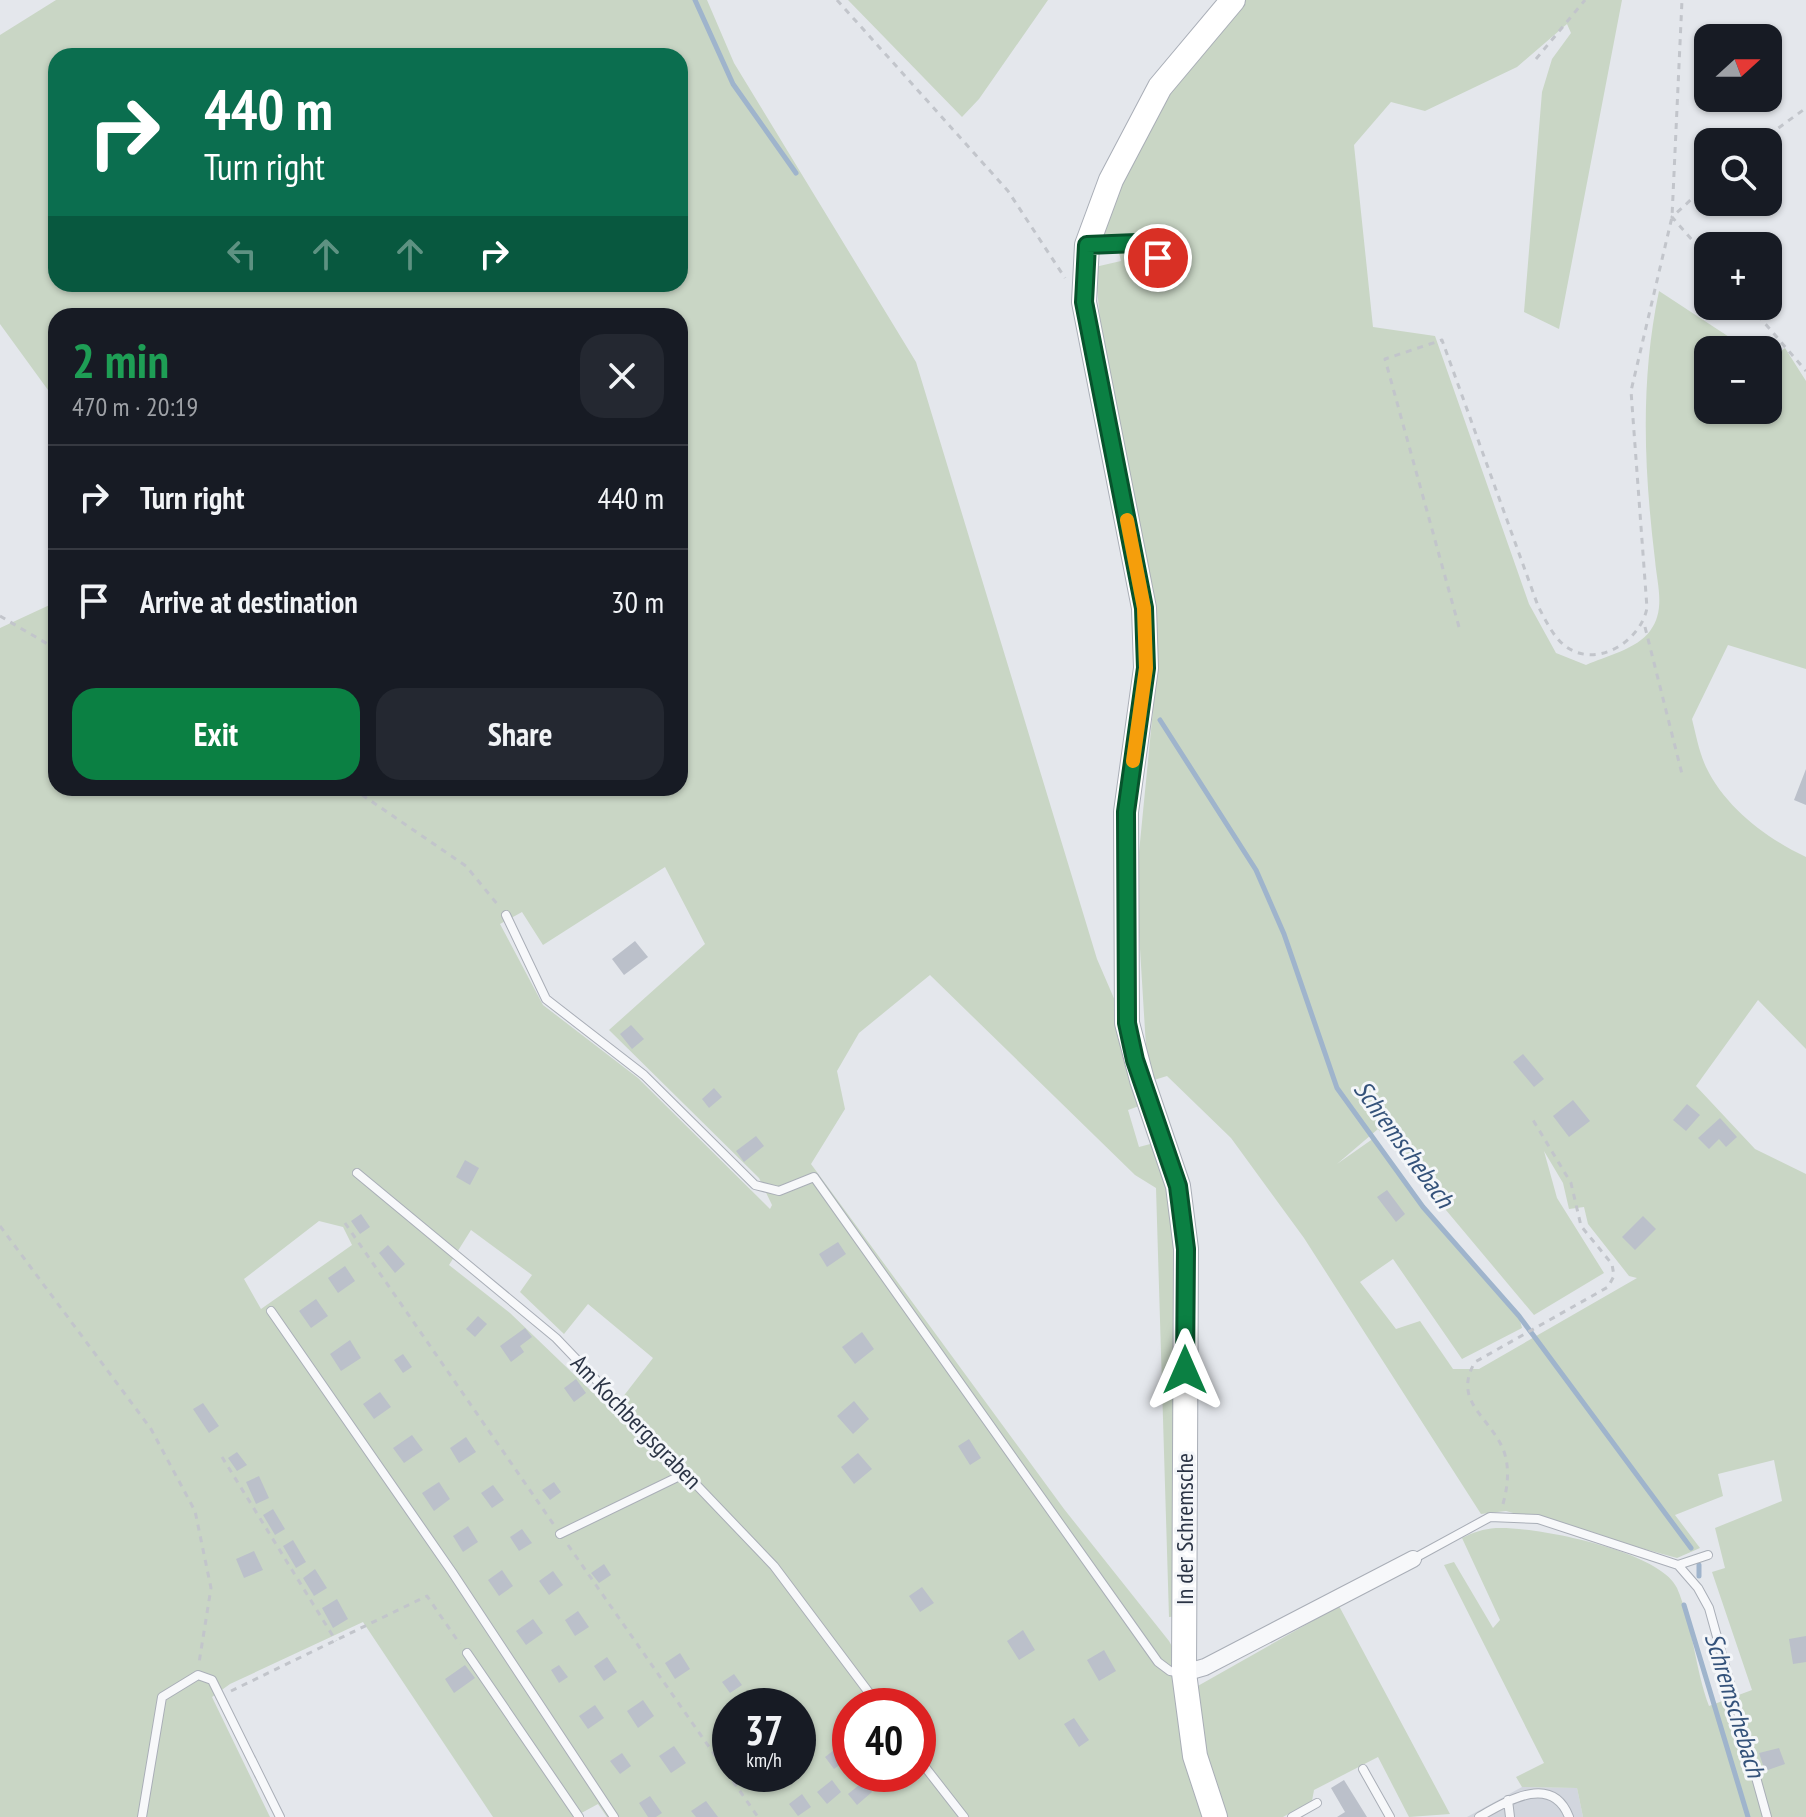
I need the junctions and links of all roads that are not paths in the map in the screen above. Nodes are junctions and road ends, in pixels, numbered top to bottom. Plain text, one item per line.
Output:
1 (1233, 0) edge
2 (1087, 245) junction
3 (1171, 283) dead end
4 (506, 915) road end
5 (357, 1173) dead end
6 (271, 1311) dead end
7 (686, 1473) junction
8 (560, 1534) road end
9 (1708, 1555) dead end
10 (1413, 1559) joint
11 (1678, 1565) junction
12 (467, 1653) road end
13 (1184, 1673) junction
14 (866, 1688) edge
15 (1363, 1769) dead end
16 (936, 1781) edge
17 (1508, 1800) junction
18 (1317, 1803) dead end
19 (142, 1817) edge
20 (280, 1817) edge
21 (579, 1817) edge
22 (614, 1817) edge
23 (964, 1817) edge
24 (1215, 1817) edge
25 (1292, 1817) edge
26 (1390, 1817) edge
27 (1479, 1817) edge
28 (1510, 1817) edge
29 (1569, 1817) edge
30 (1767, 1817) edge

1 - 2 street, In der Schremsche
2 - 3 lane
2 - 13 street, In der Schremsche
4 - 13 lane
5 - 7 lane, Am Kochbergsgraben
6 - 22 lane
7 - 8 lane
7 - 14 lane, Am Kochbergsgraben
9 - 11 lane
10 - 11 lane
10 - 13 street
11 - 30 lane
12 - 21 lane
13 - 24 street, In der Schremsche
15 - 26 lane
16 - 23 lane
17 - 27 lane
17 - 28 lane
17 - 29 lane
18 - 25 lane
19 - 20 lane

